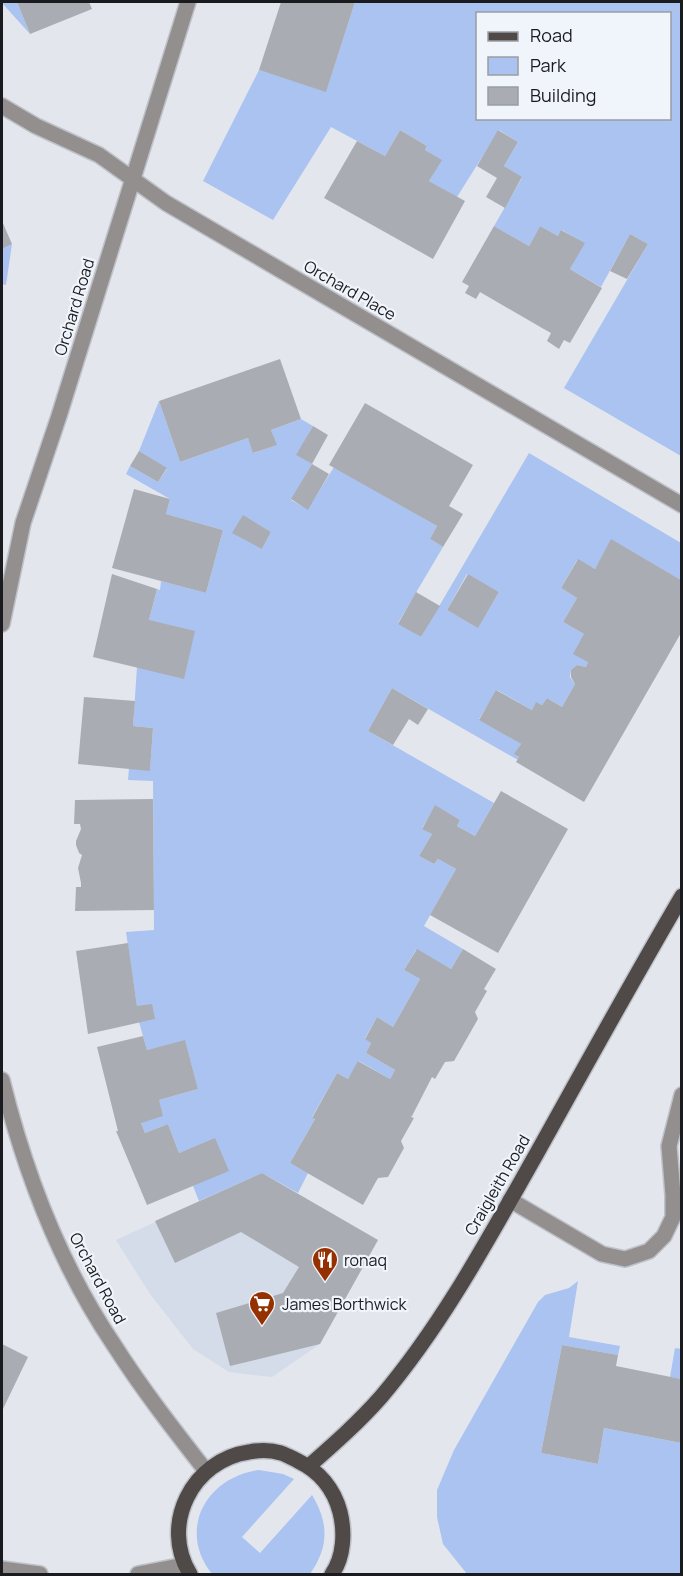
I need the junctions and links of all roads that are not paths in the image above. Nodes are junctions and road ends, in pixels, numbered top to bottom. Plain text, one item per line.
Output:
1 (188, 2) edge
2 (2, 106) edge
3 (132, 179) junction
4 (681, 505) edge
5 (2, 624) edge
6 (681, 896) edge
7 (2, 1080) edge
8 (681, 1095) edge
9 (510, 1200) junction
10 (309, 1466) junction
11 (206, 1471) junction
12 (2, 1569) edge
13 (187, 1570) edge
14 (336, 1573) edge
15 (40, 1575) edge
16 (138, 1575) edge

1 - 3 street, Orchard Road
2 - 3 street, Orchard Place
3 - 4 street, Orchard Place
3 - 5 street, Orchard Road
6 - 9 main road, Craigleith Road
7 - 11 street, Orchard Road
8 - 9 street
9 - 10 main road, Craigleith Road
10 - 11 main road
10 - 14 main road
11 - 13 main road
12 - 15 street
13 - 16 street

